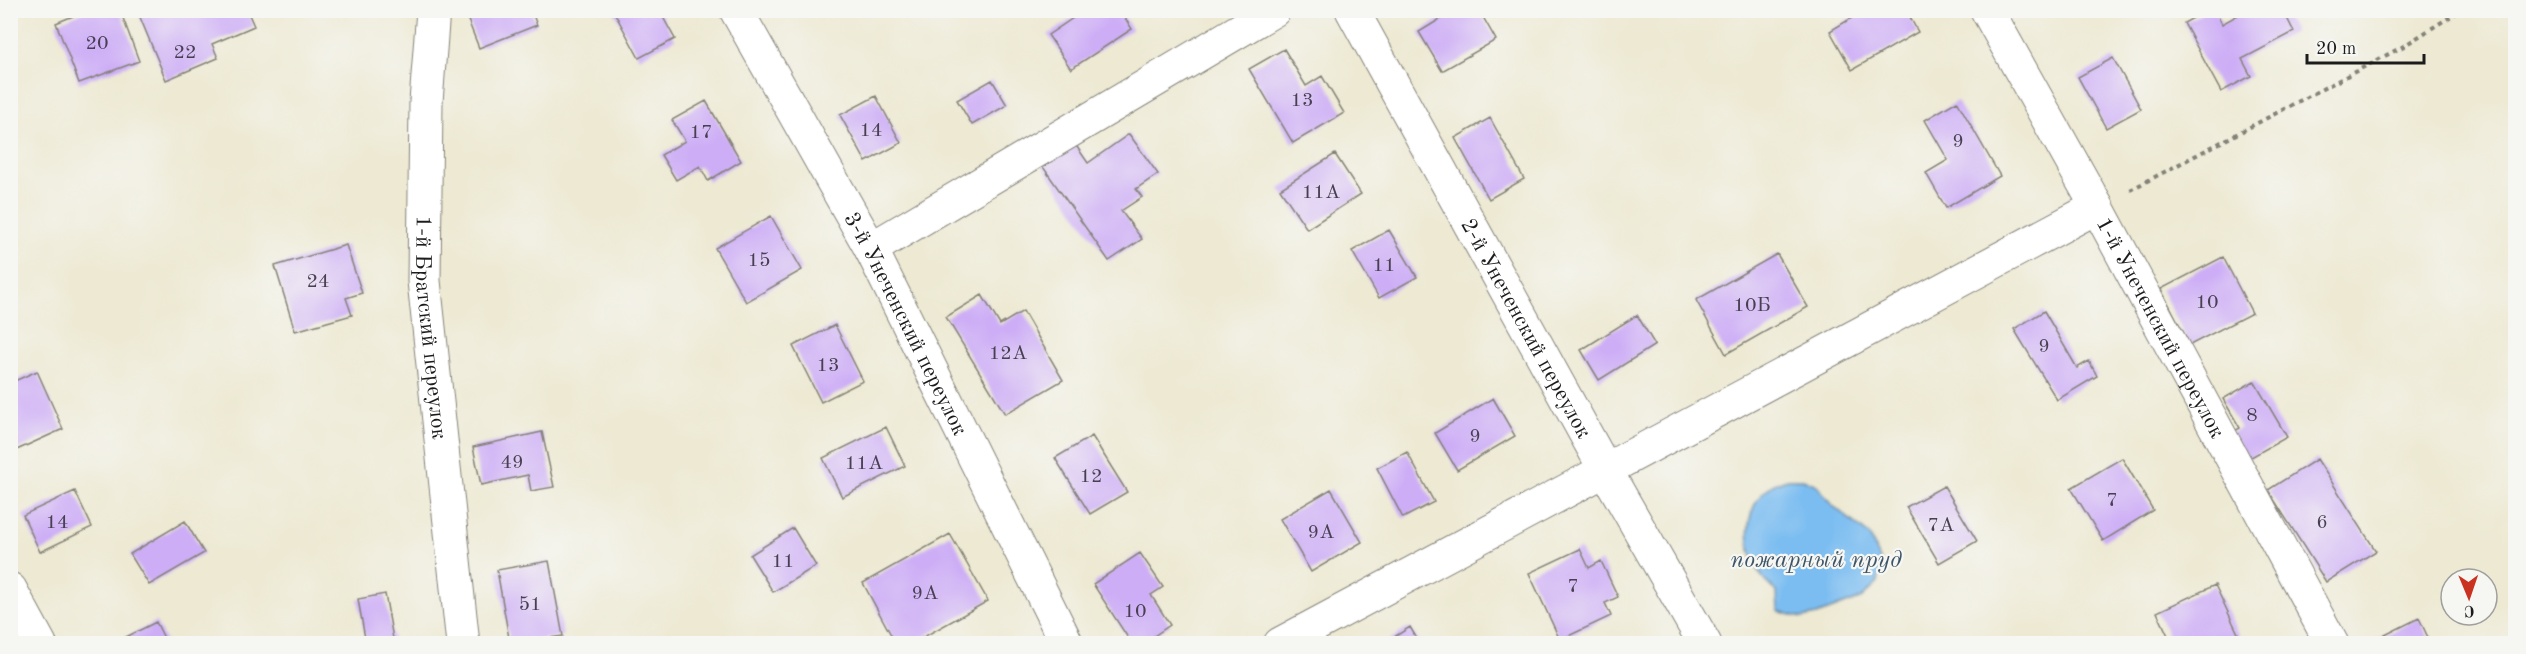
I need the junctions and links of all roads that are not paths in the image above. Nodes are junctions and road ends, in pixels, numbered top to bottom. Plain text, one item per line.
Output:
1 (433, 10) edge
2 (736, 10) edge
3 (1274, 10) edge
4 (1352, 10) edge
5 (1987, 10) edge
6 (2097, 207) junction
7 (871, 249) junction
8 (1605, 471) junction
9 (10, 590) edge
10 (40, 644) edge
11 (464, 644) edge
12 (1067, 644) edge
13 (1280, 644) edge
14 (1705, 644) edge
15 (2332, 644) edge

1 - 11 street, 1-й Братский переулок
2 - 7 street, 3-й Унеченский переулок
3 - 7 street
4 - 8 street, 2-й Унеченский переулок
5 - 6 street, 1-й Унеченский переулок
6 - 8 street
6 - 15 street, 1-й Унеченский переулок
7 - 12 street, 3-й Унеченский переулок
8 - 13 street
8 - 14 street, 2-й Унеченский переулок
9 - 10 street

